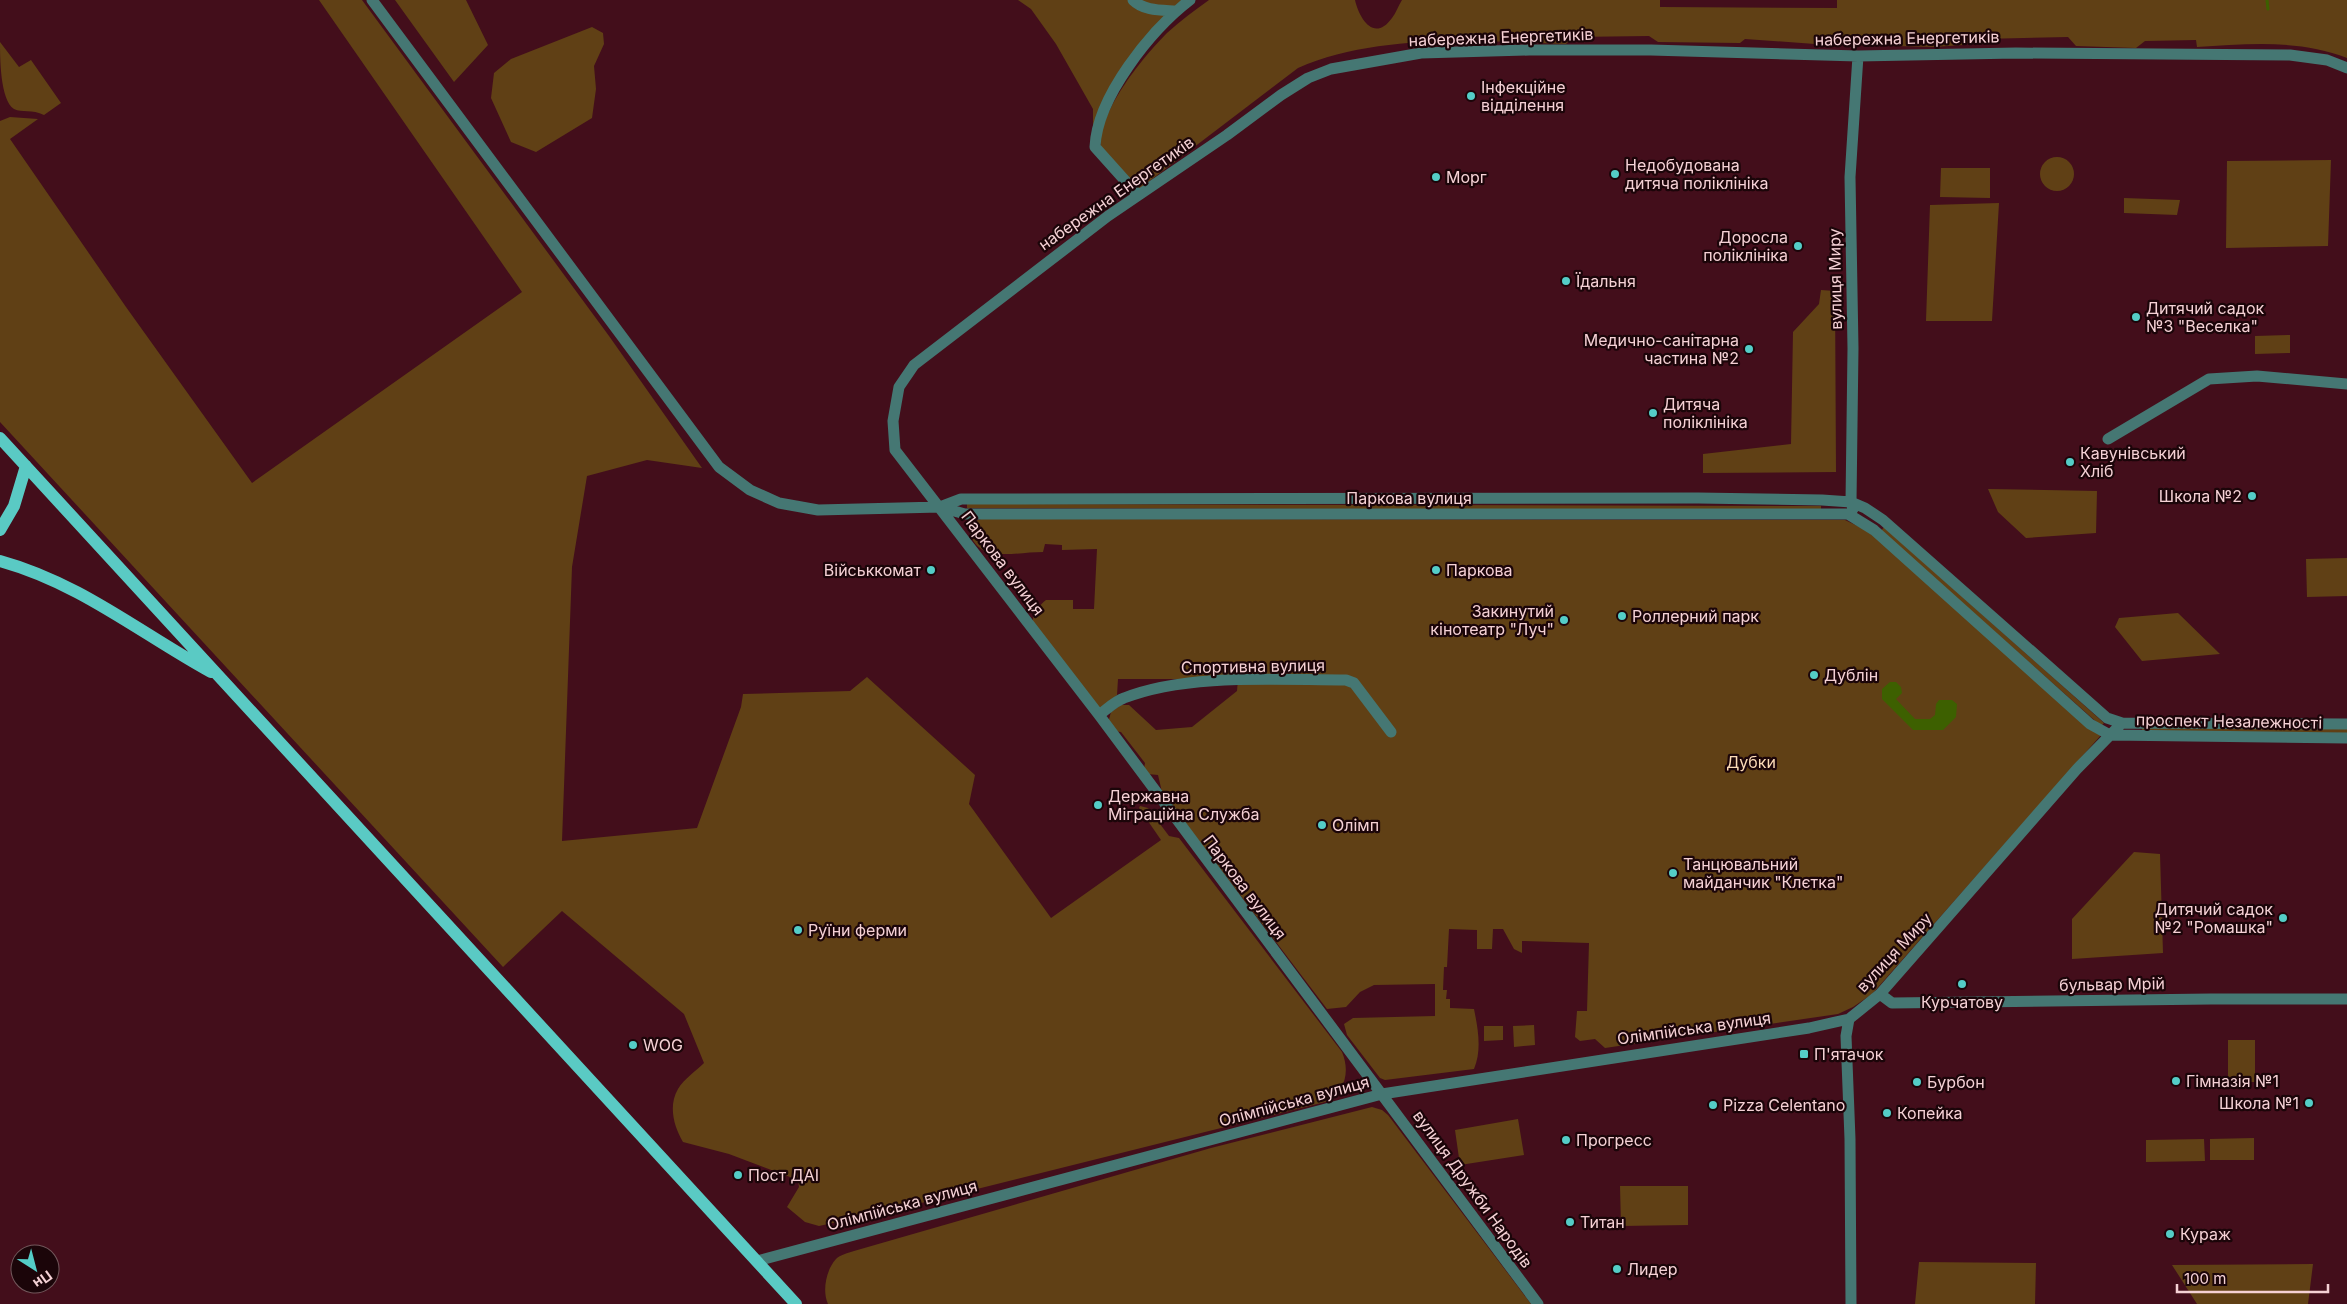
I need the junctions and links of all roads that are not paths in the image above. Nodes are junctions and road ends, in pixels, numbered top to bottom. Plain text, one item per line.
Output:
1 (372, 0) edge
2 (1133, 0) edge
3 (1190, 0) edge
4 (1176, 11) junction
5 (1858, 56) junction
6 (2347, 68) edge
7 (1138, 195) junction
8 (2347, 384) edge
9 (0, 438) edge
10 (2108, 439) dead end
11 (26, 466) junction
12 (1851, 502) junction
13 (940, 507) junction
14 (1856, 518) junction
15 (0, 530) edge
16 (0, 561) edge
17 (220, 677) junction
18 (1099, 715) junction
19 (2122, 723) junction
20 (2347, 724) edge
21 (1391, 732) dead end
22 (2110, 735) junction
23 (2347, 738) edge
24 (1880, 994) junction
25 (2347, 999) edge
26 (1849, 1018) junction
27 (1382, 1094) junction
28 (757, 1261) junction
29 (796, 1304) edge
30 (1538, 1304) edge
31 (1851, 1304) edge

1 - 13 street
2 - 4 street
3 - 4 street
4 - 7 street
5 - 6 street, набережна Енергетиків
5 - 7 street, набережна Енергетиків
5 - 12 street, вулиця Миру
7 - 13 street, набережна Енергетиків
8 - 10 street
9 - 11 main road
11 - 15 main road
11 - 17 main road
12 - 13 street, Паркова вулиця
12 - 14 street, вулиця Миру
12 - 19 street
13 - 14 street, Паркова вулиця
13 - 18 street, Паркова вулиця
14 - 22 street, Паркова вулиця
16 - 17 main road
17 - 28 main road
18 - 21 street, Спортивна вулиця
18 - 27 street, Паркова вулиця
19 - 20 street, проспект Незалежності
19 - 22 street, вулиця Миру
22 - 23 street, проспект Незалежності
22 - 24 street, вулиця Миру
24 - 25 street, бульвар Мрій
24 - 26 street, вулиця Миру
26 - 27 street, Олімпійська вулиця
26 - 31 street
27 - 28 street, Олімпійська вулиця
27 - 30 street, вулиця Дружби Народів
28 - 29 main road

